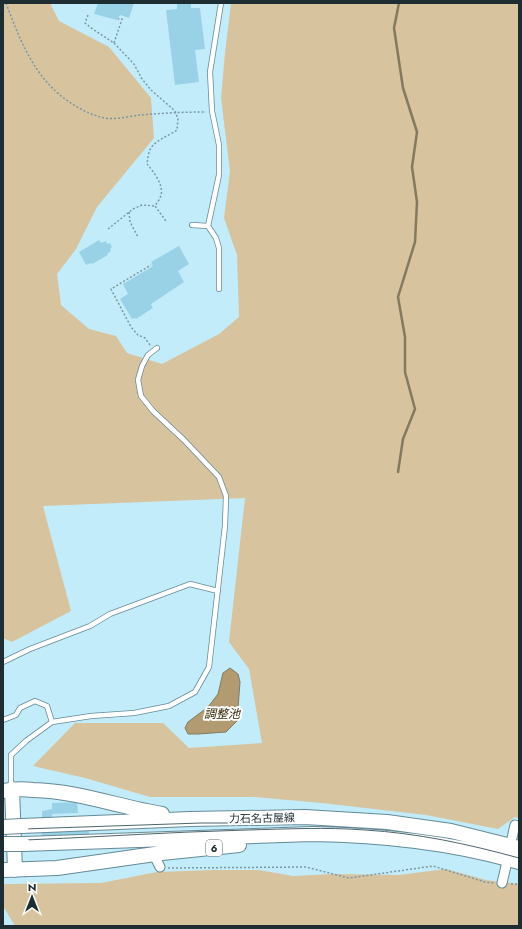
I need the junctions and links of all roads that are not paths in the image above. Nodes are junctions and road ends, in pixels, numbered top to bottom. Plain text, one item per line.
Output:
1 (221, 3) edge
2 (192, 225) dead end
3 (208, 226) junction
4 (219, 289) dead end
5 (157, 348) dead end
6 (218, 591) junction
7 (3, 662) edge
8 (3, 720) edge
9 (52, 722) junction
10 (7, 790) edge
11 (190, 819) junction
12 (519, 826) edge
13 (3, 827) edge
14 (415, 840) junction
15 (516, 843) edge
16 (3, 844) edge
17 (512, 864) edge
18 (9, 870) edge
19 (502, 883) road end

1 - 3 lane
2 - 3 lane
3 - 4 lane
5 - 6 lane
6 - 7 lane
6 - 9 lane
8 - 9 lane
9 - 10 lane
10 - 11 main road
10 - 18 main road, 6
11 - 13 main road, 力石名古屋線, bridge
11 - 15 main road, 力石名古屋線
12 - 15 street
14 - 16 main road, 力石名古屋線 / 6, bridge
14 - 17 main road, 力石名古屋線 / 6
14 - 18 main road, 6
17 - 19 street

